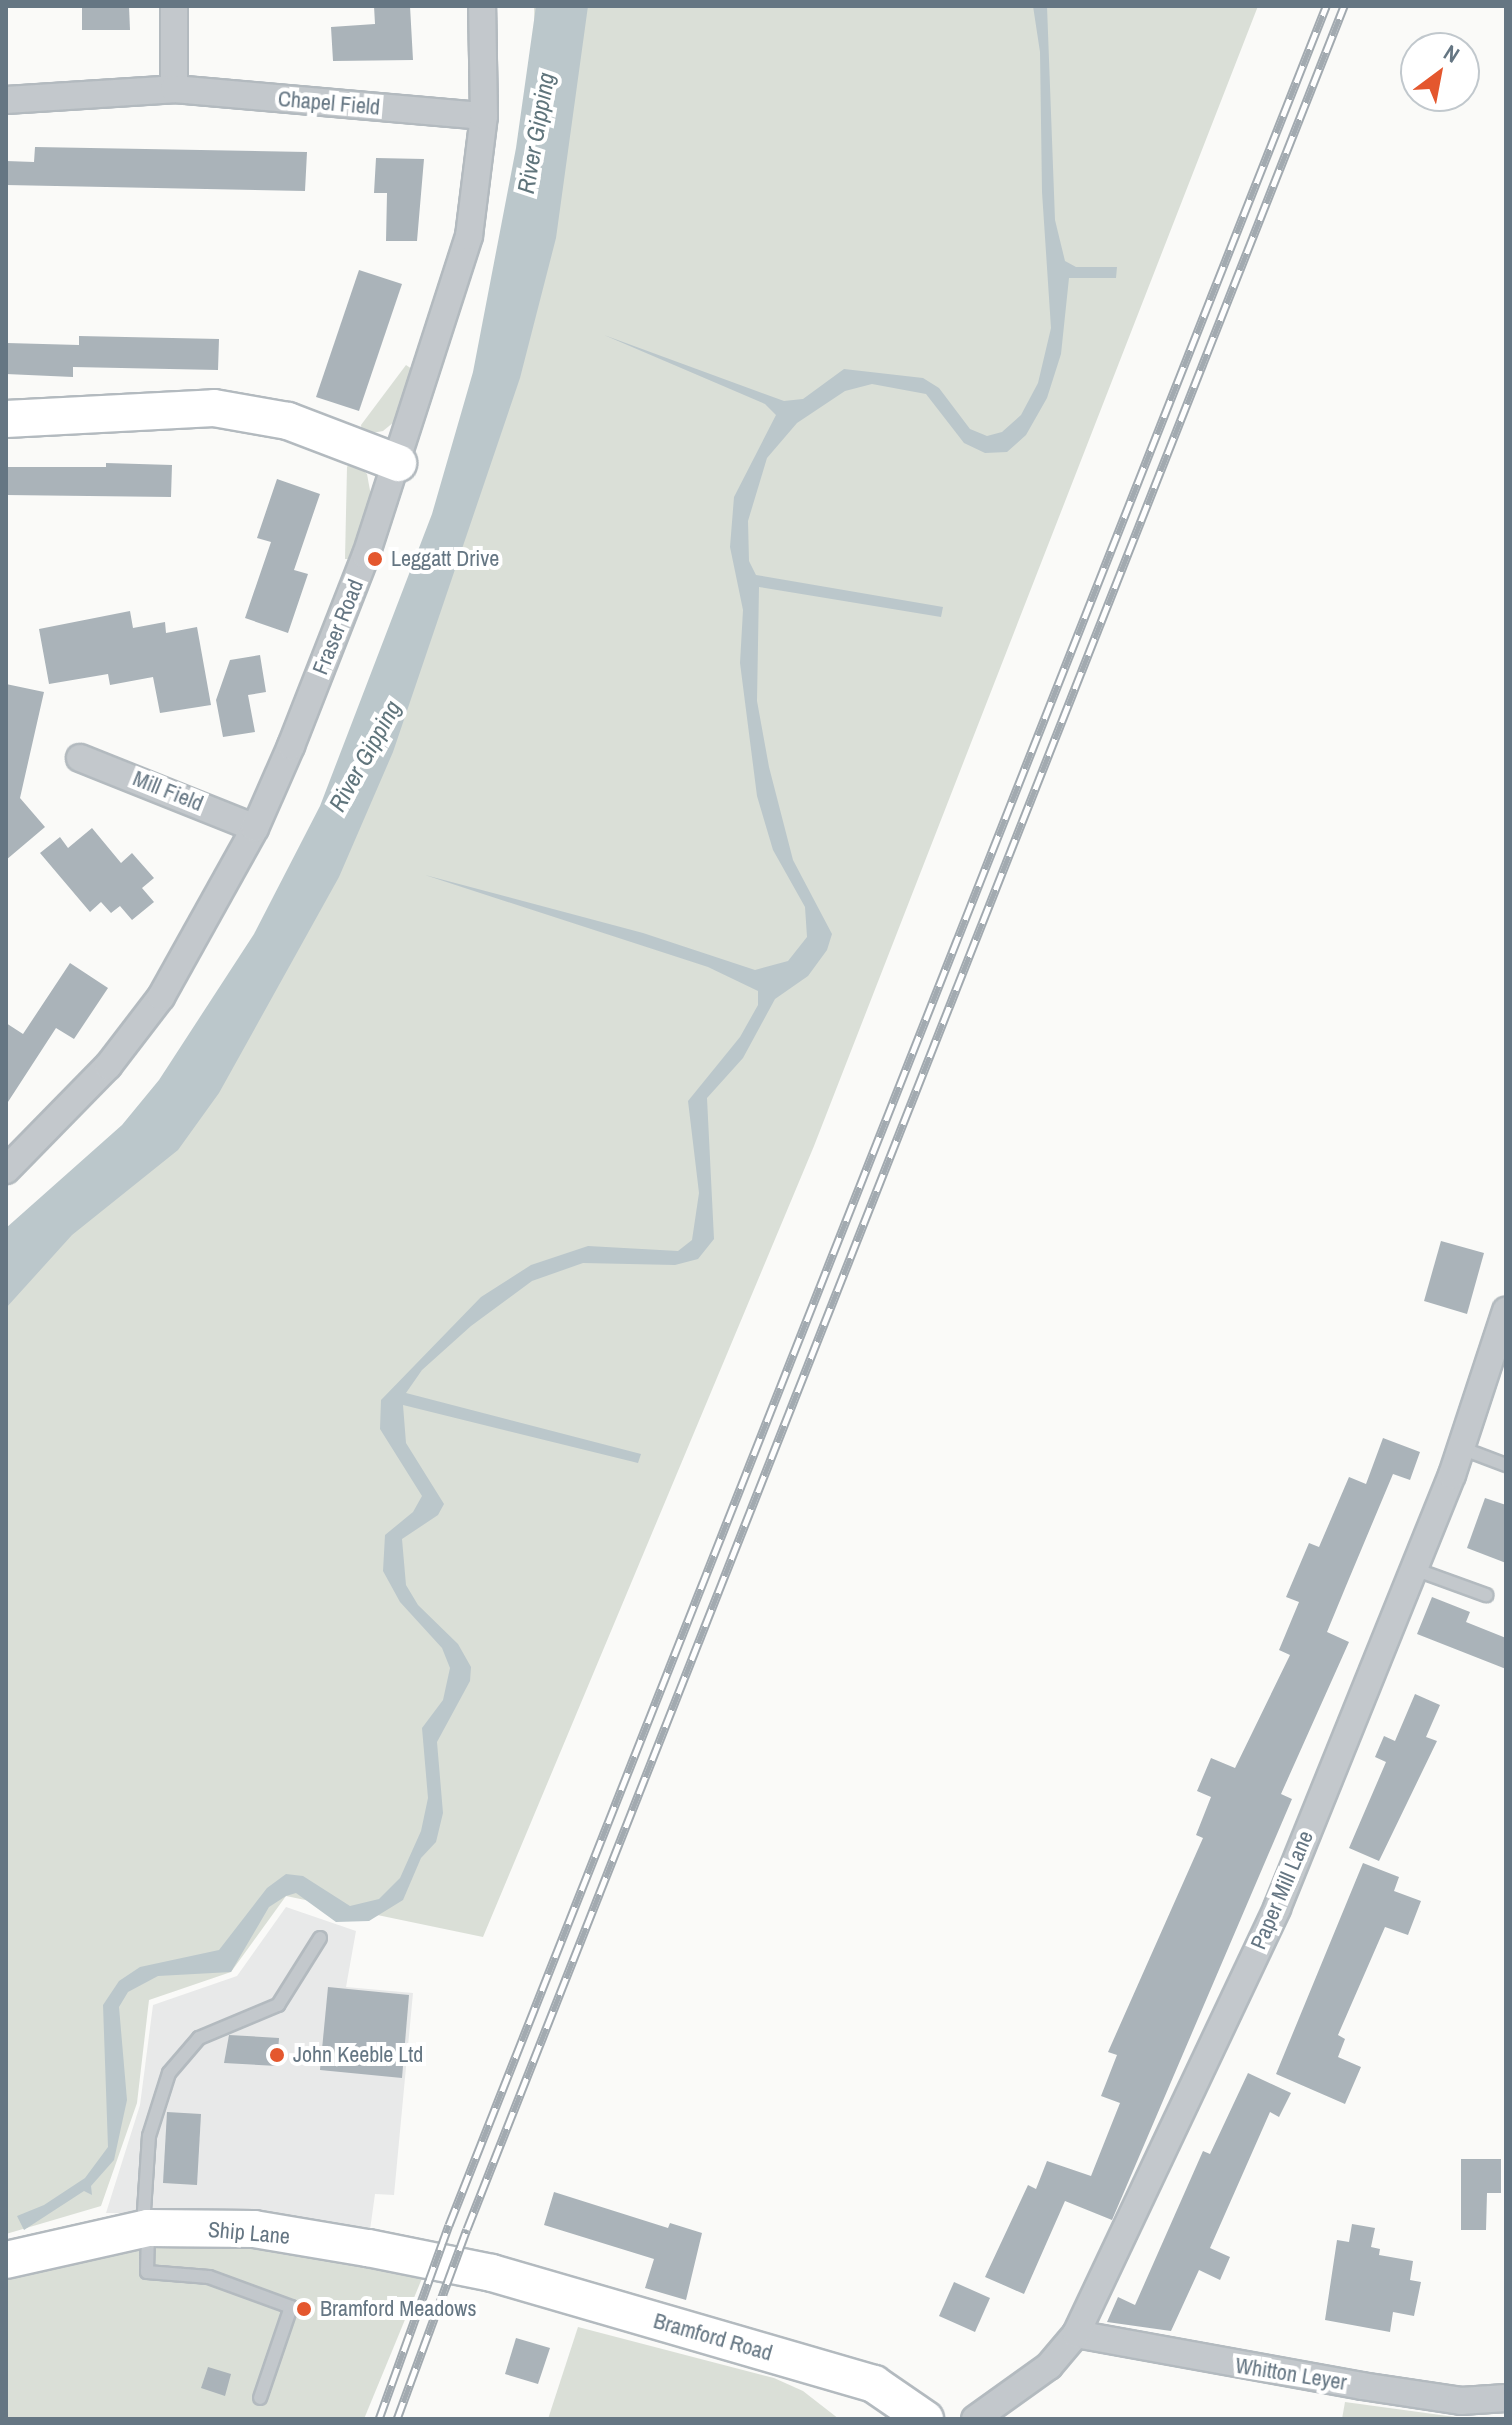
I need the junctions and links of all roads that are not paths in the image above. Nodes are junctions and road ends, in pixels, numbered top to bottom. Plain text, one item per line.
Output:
1 (174, 6) edge
2 (482, 6) edge
3 (174, 89) junction
4 (6, 100) edge
5 (484, 116) junction
6 (6, 419) edge
7 (398, 463) junction
8 (80, 758) dead end
9 (255, 828) junction
10 (6, 1170) edge
11 (1506, 1311) edge
12 (1461, 1448) junction
13 (1506, 1465) edge
14 (1414, 1569) junction
15 (1486, 1595) dead end
16 (320, 1938) dead end
17 (146, 2229) junction
18 (6, 2260) edge
19 (492, 2273) joint
20 (1076, 2334) junction
21 (260, 2398) dead end
22 (1506, 2398) edge
23 (925, 2419) edge
24 (975, 2419) edge

1 - 3 street
2 - 5 street, Fraser Road
3 - 4 street, Chapel Field
3 - 5 street, Chapel Field
5 - 7 street, Fraser Road
6 - 7 main road
7 - 9 street, Fraser Road
8 - 9 street, Mill Field
9 - 10 street, Fraser Road
11 - 12 street, Paper Mill Lane
12 - 13 lane
12 - 14 street, Paper Mill Lane
14 - 15 lane
14 - 20 street, Paper Mill Lane
16 - 17 lane
17 - 18 main road, Ship Lane
17 - 19 main road, Ship Lane
17 - 21 lane
19 - 23 main road, Bramford Road
20 - 22 street, Whitton Leyer
20 - 24 street, Paper Mill Lane

